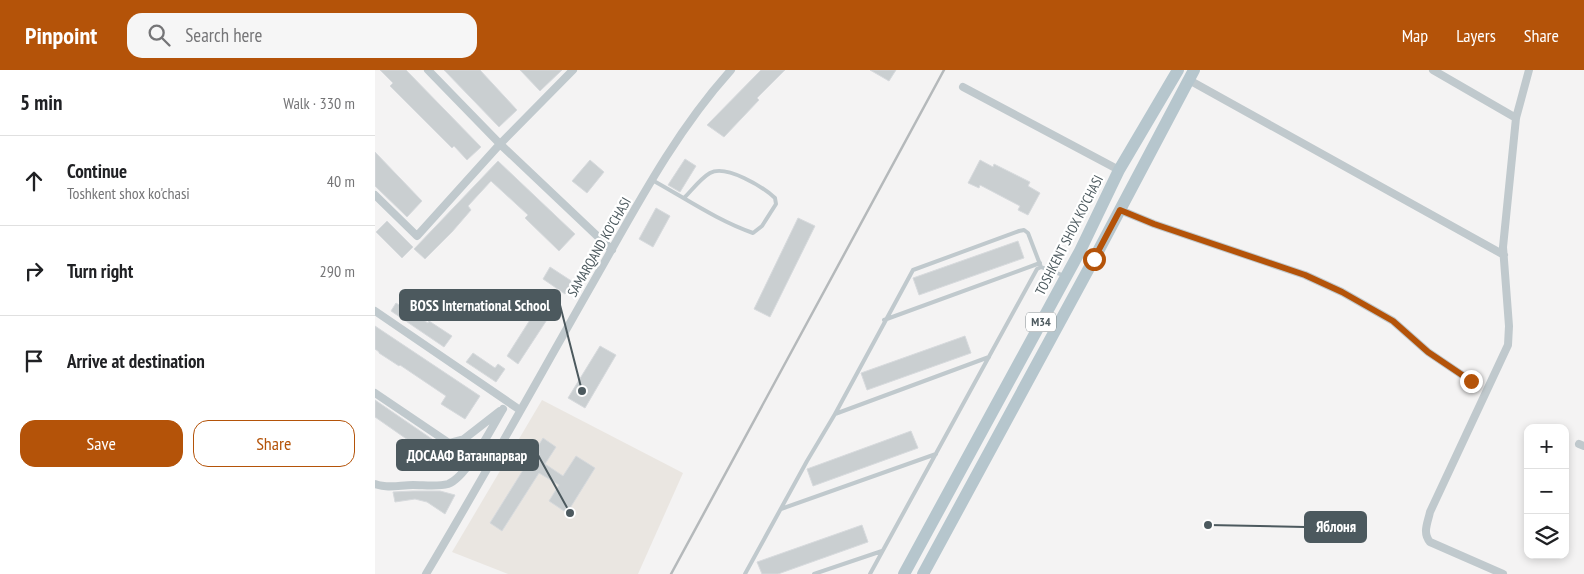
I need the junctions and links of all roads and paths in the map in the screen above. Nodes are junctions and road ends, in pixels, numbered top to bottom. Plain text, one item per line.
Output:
1 (428, 70) edge
2 (573, 70) edge
3 (731, 70) edge
4 (1178, 70) edge
5 (1433, 70) edge
6 (1529, 70) edge
7 (1191, 75) edge
8 (963, 87) dead end
9 (1516, 118) junction
10 (500, 144) junction
11 (1119, 170) junction
12 (652, 180) junction
13 (375, 195) edge
14 (684, 198) junction
15 (1120, 210) junction
16 (612, 250) junction
17 (1080, 251) junction
18 (1504, 255) junction
19 (1094, 259) junction
20 (1041, 265) junction
21 (1066, 276) junction
22 (375, 310) edge
23 (884, 320) junction
24 (989, 357) junction
25 (1471, 381) dead end
26 (375, 393) edge
27 (504, 405) junction
28 (520, 410) junction
29 (835, 414) junction
30 (936, 454) junction
31 (375, 484) edge
32 (781, 509) junction
33 (883, 550) junction
34 (425, 574) edge
35 (745, 574) edge
36 (813, 574) edge
37 (870, 574) edge
38 (904, 574) edge
39 (923, 574) edge
40 (1503, 574) edge

1 - 10 street
2 - 10 street
3 - 12 street, SAMARQAND KO'CHASI
4 - 11 main road, TOSHKENT SHOX KO'CHASI / M34
5 - 9 street
6 - 9 street
7 - 15 main road, M34
7 - 18 street
8 - 11 street
9 - 18 street
10 - 13 street
10 - 16 street
11 - 17 main road, TOSHKENT SHOX KO'CHASI / M34
12 - 14 lane
12 - 16 street, SAMARQAND KO'CHASI
14 - 14 lane
15 - 19 main road, M34
15 - 25 street
16 - 28 street, SAMARQAND KO'CHASI
17 - 19 main road
17 - 21 main road, TOSHKENT SHOX KO'CHASI / M34
18 - 40 street
19 - 39 main road, M34
20 - 21 lane
20 - 23 lane
20 - 23 lane
20 - 24 lane
21 - 38 main road, TOSHKENT SHOX KO'CHASI / M34
22 - 27 street
23 - 29 lane
24 - 29 lane
24 - 30 lane
26 - 27 street
27 - 28 street
27 - 31 street
28 - 34 street, SAMARQAND KO'CHASI
29 - 32 lane
30 - 32 lane
30 - 33 lane
32 - 35 lane
33 - 36 lane
33 - 37 lane

